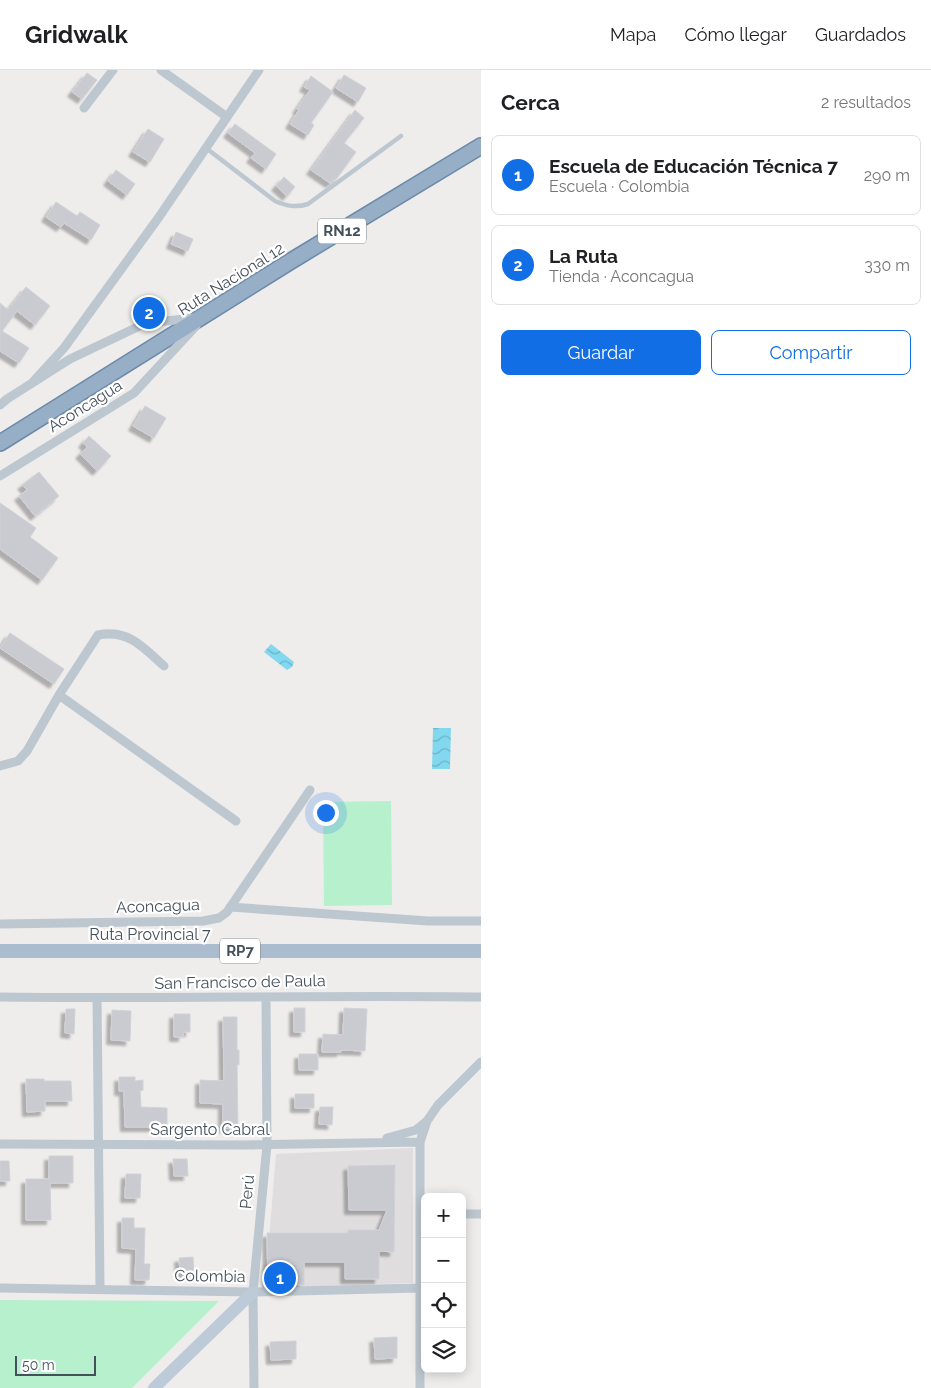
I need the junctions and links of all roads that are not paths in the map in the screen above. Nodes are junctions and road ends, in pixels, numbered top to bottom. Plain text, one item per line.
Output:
1 (113, 70) edge
2 (161, 70) edge
3 (259, 70) edge
4 (84, 108) dead end
5 (227, 117) junction
6 (401, 136) dead end
7 (481, 146) edge
8 (206, 148) junction
9 (205, 317) junction
10 (31, 384) junction
11 (0, 405) edge
12 (0, 443) edge
13 (0, 476) edge
14 (164, 666) dead end
15 (59, 695) junction
16 (0, 766) edge
17 (310, 790) dead end
18 (236, 821) dead end
19 (230, 907) junction
20 (481, 922) edge
21 (0, 924) edge
22 (0, 951) edge
23 (481, 951) edge
24 (0, 997) edge
25 (481, 997) edge
26 (97, 998) junction
27 (266, 998) junction
28 (481, 1062) edge
29 (427, 1121) junction
30 (373, 1142) junction
31 (420, 1142) junction
32 (0, 1144) edge
33 (98, 1144) junction
34 (267, 1145) junction
35 (421, 1193) edge
36 (466, 1214) edge
37 (481, 1214) edge
38 (421, 1238) edge
39 (0, 1288) edge
40 (100, 1288) junction
41 (420, 1288) junction
42 (253, 1292) junction
43 (154, 1388) edge
44 (254, 1388) edge
45 (420, 1388) edge

1 - 4 street
2 - 5 street
3 - 5 street
5 - 8 street
6 - 8 lane
7 - 9 highway, Ruta Nacional 12 / RN12
8 - 10 street
9 - 10 street
9 - 12 highway, Ruta Nacional 12 / RN12
9 - 13 street, Aconcagua
10 - 11 street
14 - 15 street
15 - 16 street
15 - 18 street
17 - 19 street, Aconcagua
19 - 20 street
19 - 21 street, Aconcagua
22 - 23 main road, Ruta Provincial 7 / RP7
24 - 26 street, San Francisco de Paula
25 - 27 street, San Francisco de Paula
26 - 27 street, San Francisco de Paula
26 - 33 street
27 - 34 street, Perú
28 - 29 street
29 - 30 street
29 - 31 street
30 - 31 street, Sargento Cabral
30 - 34 street, Sargento Cabral
31 - 35 street
32 - 33 street, Sargento Cabral
33 - 34 street, Sargento Cabral
33 - 40 street
34 - 42 street, Perú
36 - 37 street
38 - 41 street
39 - 40 street, Colombia
40 - 42 street, Colombia
41 - 42 street, Colombia
41 - 45 street
42 - 43 main road
42 - 44 street, Perú

